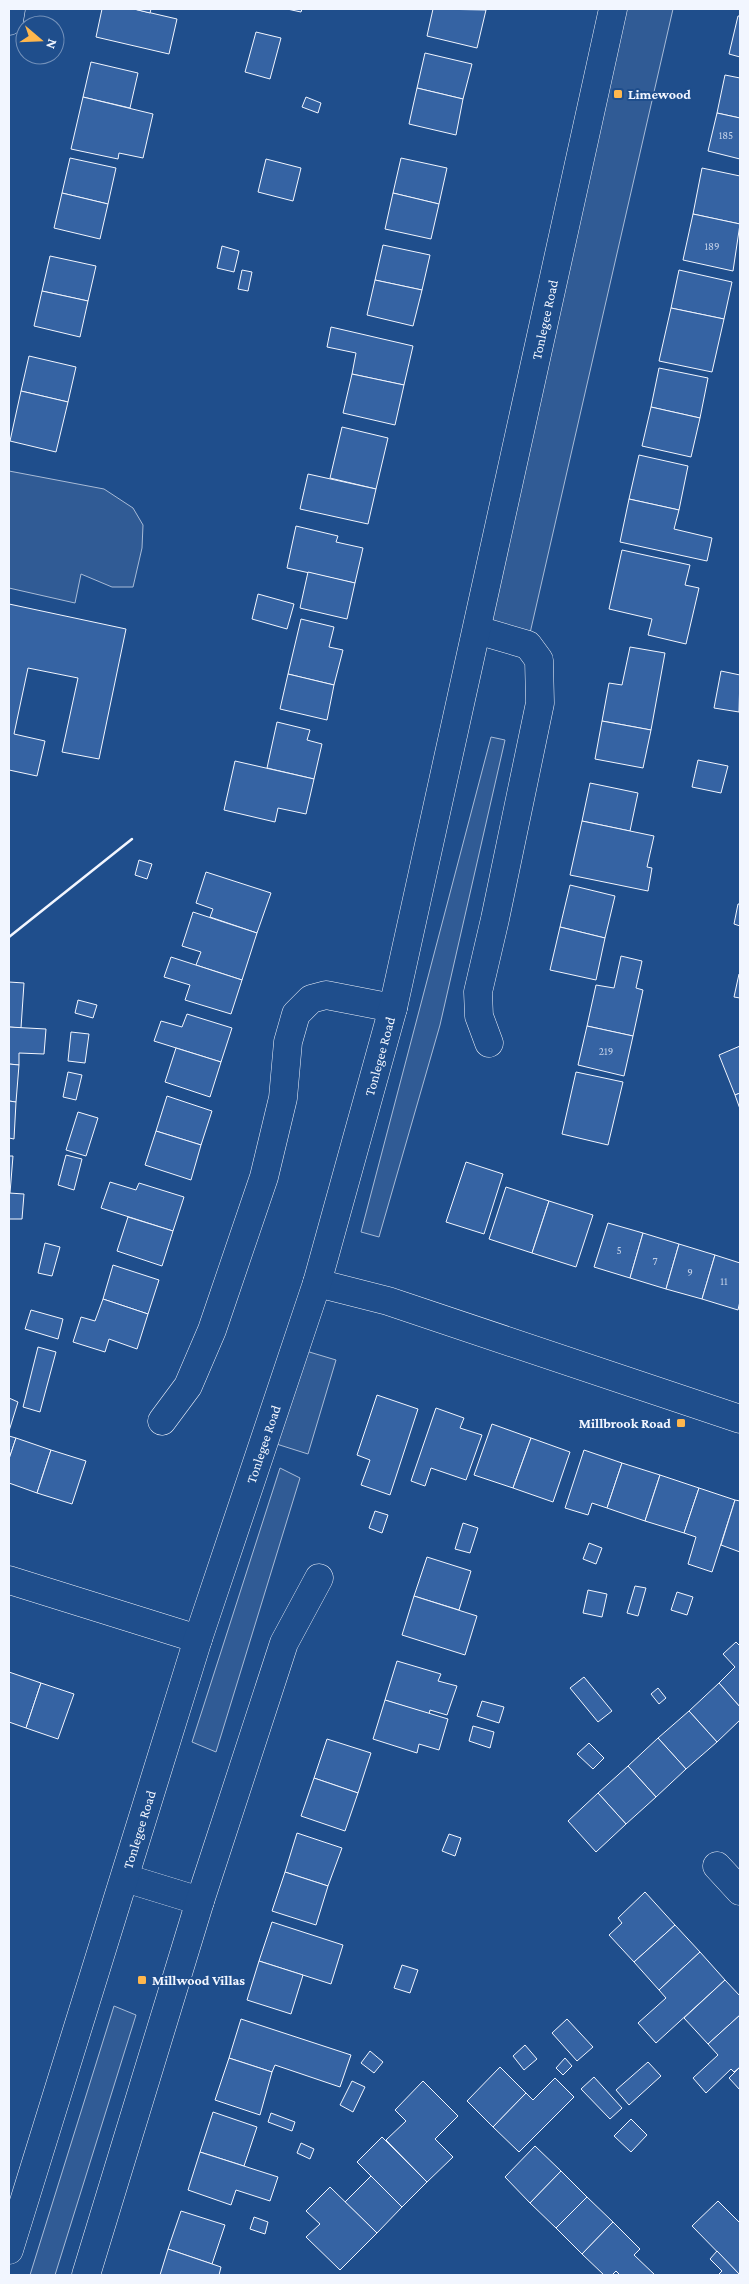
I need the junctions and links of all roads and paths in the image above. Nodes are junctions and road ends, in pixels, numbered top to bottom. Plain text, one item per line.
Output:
1 (11, 9) edge
2 (613, 9) edge
3 (9, 21) edge
4 (477, 630) junction
5 (393, 1008) junction
6 (489, 1043) dead end
7 (317, 1283) junction
8 (740, 1419) edge
9 (162, 1421) dead end
10 (319, 1578) dead end
11 (9, 1580) edge
12 (198, 1639) junction
13 (717, 1866) dead end
14 (124, 1878) junction
15 (740, 1891) edge
16 (200, 1900) junction
17 (9, 2250) edge
18 (86, 2275) edge

1 - 3 street
2 - 4 street, Tonlegee Road
4 - 5 street, Tonlegee Road
4 - 6 street
5 - 7 street, Tonlegee Road
5 - 9 street, Tonlegee Road
7 - 8 street
7 - 12 street, Tonlegee Road
10 - 16 street
11 - 12 street
12 - 14 street, Tonlegee Road
13 - 15 street
14 - 16 street, Tonlegee Road
14 - 17 street, Tonlegee Road
16 - 18 street

